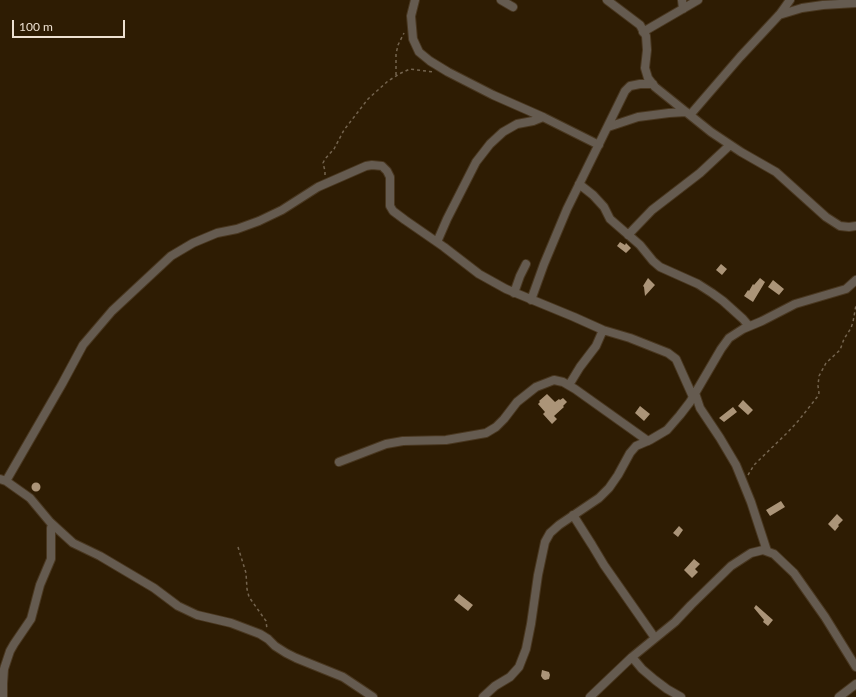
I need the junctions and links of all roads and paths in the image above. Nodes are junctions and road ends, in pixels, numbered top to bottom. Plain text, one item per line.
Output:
1 (415, 0) edge
2 (502, 0) edge
3 (607, 0) edge
4 (682, 0) edge
5 (698, 0) edge
6 (790, 0) edge
7 (856, 2) edge
8 (513, 7) dead end
9 (683, 9) junction
10 (779, 15) junction
11 (412, 21) junction
12 (643, 32) junction
13 (445, 71) junction
14 (396, 76) junction
15 (653, 84) junction
16 (688, 114) junction
17 (543, 117) junction
18 (608, 127) junction
19 (599, 145) junction
20 (730, 145) junction
21 (579, 184) junction
22 (321, 185) junction
23 (856, 226) edge
24 (628, 235) junction
25 (437, 242) junction
26 (526, 264) dead end
27 (856, 280) edge
28 (514, 293) junction
29 (531, 300) junction
30 (856, 305) edge
31 (749, 326) junction
32 (603, 330) junction
33 (569, 385) junction
34 (694, 395) junction
35 (648, 441) junction
36 (339, 462) dead end
37 (3, 480) edge
38 (744, 483) junction
39 (573, 515) junction
40 (52, 528) dead end
41 (238, 547) dead end
42 (766, 551) junction
43 (655, 638) junction
44 (268, 639) junction
45 (632, 657) junction
46 (856, 667) edge
47 (1, 684) edge
48 (856, 684) edge
49 (3, 697) edge
50 (373, 697) edge
51 (483, 697) edge
52 (590, 697) edge
53 (680, 697) edge
54 (839, 697) edge

1 - 11 street
2 - 8 street
3 - 12 street
4 - 9 street
5 - 9 street
6 - 10 street
7 - 10 street
9 - 12 street
10 - 16 street
11 - 13 street
11 - 14 path
12 - 15 street
13 - 14 path
13 - 17 street
14 - 22 path
15 - 16 street
15 - 18 street
16 - 18 street
16 - 20 street
17 - 19 street
17 - 25 street
18 - 19 street
19 - 21 street
20 - 23 street
20 - 24 street
21 - 24 street
21 - 29 street
22 - 25 street
22 - 37 street
24 - 31 street
25 - 28 street
26 - 28 street
27 - 31 street
28 - 29 street
29 - 32 street
30 - 38 path
31 - 34 street
32 - 33 street
32 - 34 street
33 - 35 street
33 - 36 street
34 - 35 street
34 - 38 street
35 - 39 street
37 - 44 street
38 - 42 street
39 - 43 street
39 - 51 street
40 - 47 street
41 - 44 path
42 - 43 street
42 - 46 street
43 - 45 street
44 - 50 street
45 - 52 street
45 - 53 street
47 - 49 street
48 - 54 street

